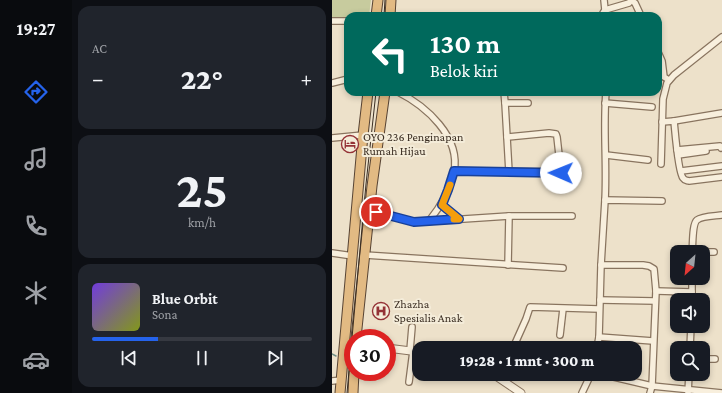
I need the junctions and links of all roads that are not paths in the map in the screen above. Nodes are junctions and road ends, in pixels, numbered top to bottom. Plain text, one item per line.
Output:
1 (378, 0) edge
2 (391, 0) edge
3 (604, 0) edge
4 (631, 0) edge
5 (376, 12) edge
6 (390, 12) edge
7 (604, 12) edge
8 (607, 12) edge
9 (639, 12) edge
10 (332, 21) edge
11 (344, 21) edge
12 (722, 36) edge
13 (662, 60) edge
14 (344, 80) edge
15 (669, 80) junction
16 (332, 83) edge
17 (368, 96) edge
18 (384, 96) edge
19 (405, 96) edge
20 (504, 96) edge
21 (606, 96) edge
22 (504, 103) junction
23 (528, 103) dead end
24 (605, 103) junction
25 (652, 107) dead end
26 (722, 113) edge
27 (674, 120) junction
28 (662, 122) junction
29 (363, 135) junction
30 (507, 137) junction
31 (332, 138) edge
32 (678, 153) junction
33 (606, 155) junction
34 (648, 160) dead end
35 (661, 164) dead end
36 (722, 166) edge
37 (454, 171) junction
38 (681, 171) junction
39 (509, 172) junction
40 (578, 172) dead end
41 (561, 173) junction
42 (722, 177) edge
43 (359, 184) junction
44 (372, 186) junction
45 (605, 200) junction
46 (662, 202) dead end
47 (442, 205) junction
48 (370, 210) junction
49 (722, 215) edge
50 (508, 216) junction
51 (572, 216) dead end
52 (459, 219) junction
53 (429, 221) junction
54 (693, 245) edge
55 (710, 252) edge
56 (714, 252) dead end
57 (332, 253) edge
58 (365, 255) junction
59 (353, 256) junction
60 (508, 265) junction
61 (601, 265) junction
62 (563, 268) dead end
63 (692, 285) edge
64 (656, 291) junction
65 (692, 292) joint
66 (600, 300) junction
67 (655, 301) junction
68 (562, 309) junction
69 (600, 309) junction
70 (412, 327) dead end
71 (357, 329) edge
72 (560, 334) dead end
73 (599, 337) junction
74 (413, 341) edge
75 (516, 341) edge
76 (598, 341) edge
77 (653, 341) junction
78 (396, 349) edge
79 (412, 351) edge
80 (710, 359) edge
81 (715, 359) dead end
82 (412, 363) edge
83 (342, 380) junction
84 (332, 381) edge
85 (354, 381) edge
86 (505, 381) edge
87 (588, 381) edge
88 (631, 381) edge
89 (689, 381) edge
90 (409, 382) dead end
91 (652, 386) junction
92 (688, 392) edge
93 (340, 393) edge
94 (353, 393) edge
95 (521, 393) edge
96 (582, 393) edge
97 (650, 393) edge
98 (722, 393) edge

1 - 5 highway
2 - 6 highway
3 - 7 street
4 - 8 street
4 - 9 street
10 - 11 street
12 - 15 street
13 - 15 street
14 - 16 street
15 - 28 street
17 - 29 highway
18 - 44 highway
19 - 37 street
20 - 22 street
21 - 24 street
22 - 23 street
22 - 30 street
24 - 25 street
24 - 33 street
26 - 27 street
27 - 28 street
27 - 32 street
28 - 35 street
29 - 31 street
29 - 43 highway
30 - 39 street
30 - 41 street
32 - 32 street
32 - 38 street
33 - 34 street
33 - 45 street
36 - 38 street
37 - 39 street
37 - 47 street
38 - 42 street
39 - 41 street
40 - 41 street
43 - 44 highway
43 - 59 highway
44 - 48 highway
45 - 46 street
45 - 61 street
47 - 52 street
47 - 53 street
48 - 53 street
48 - 58 highway
49 - 54 street
50 - 51 street
50 - 52 street
50 - 60 street
52 - 53 street
55 - 56 street
57 - 59 street
58 - 60 street
58 - 71 highway
59 - 83 highway
60 - 62 street
61 - 64 street
61 - 66 street
63 - 65 street
64 - 65 street
64 - 67 street
66 - 67 street
66 - 69 street
67 - 77 street
68 - 69 street
68 - 72 street
68 - 75 street
69 - 73 street
70 - 74 street
73 - 76 street
73 - 77 street
77 - 91 street
78 - 79 street
80 - 81 street
82 - 90 street
83 - 84 street
83 - 93 highway
85 - 94 highway
86 - 95 street
87 - 96 street
88 - 91 street
89 - 92 street
91 - 92 street
91 - 97 street
92 - 98 street

